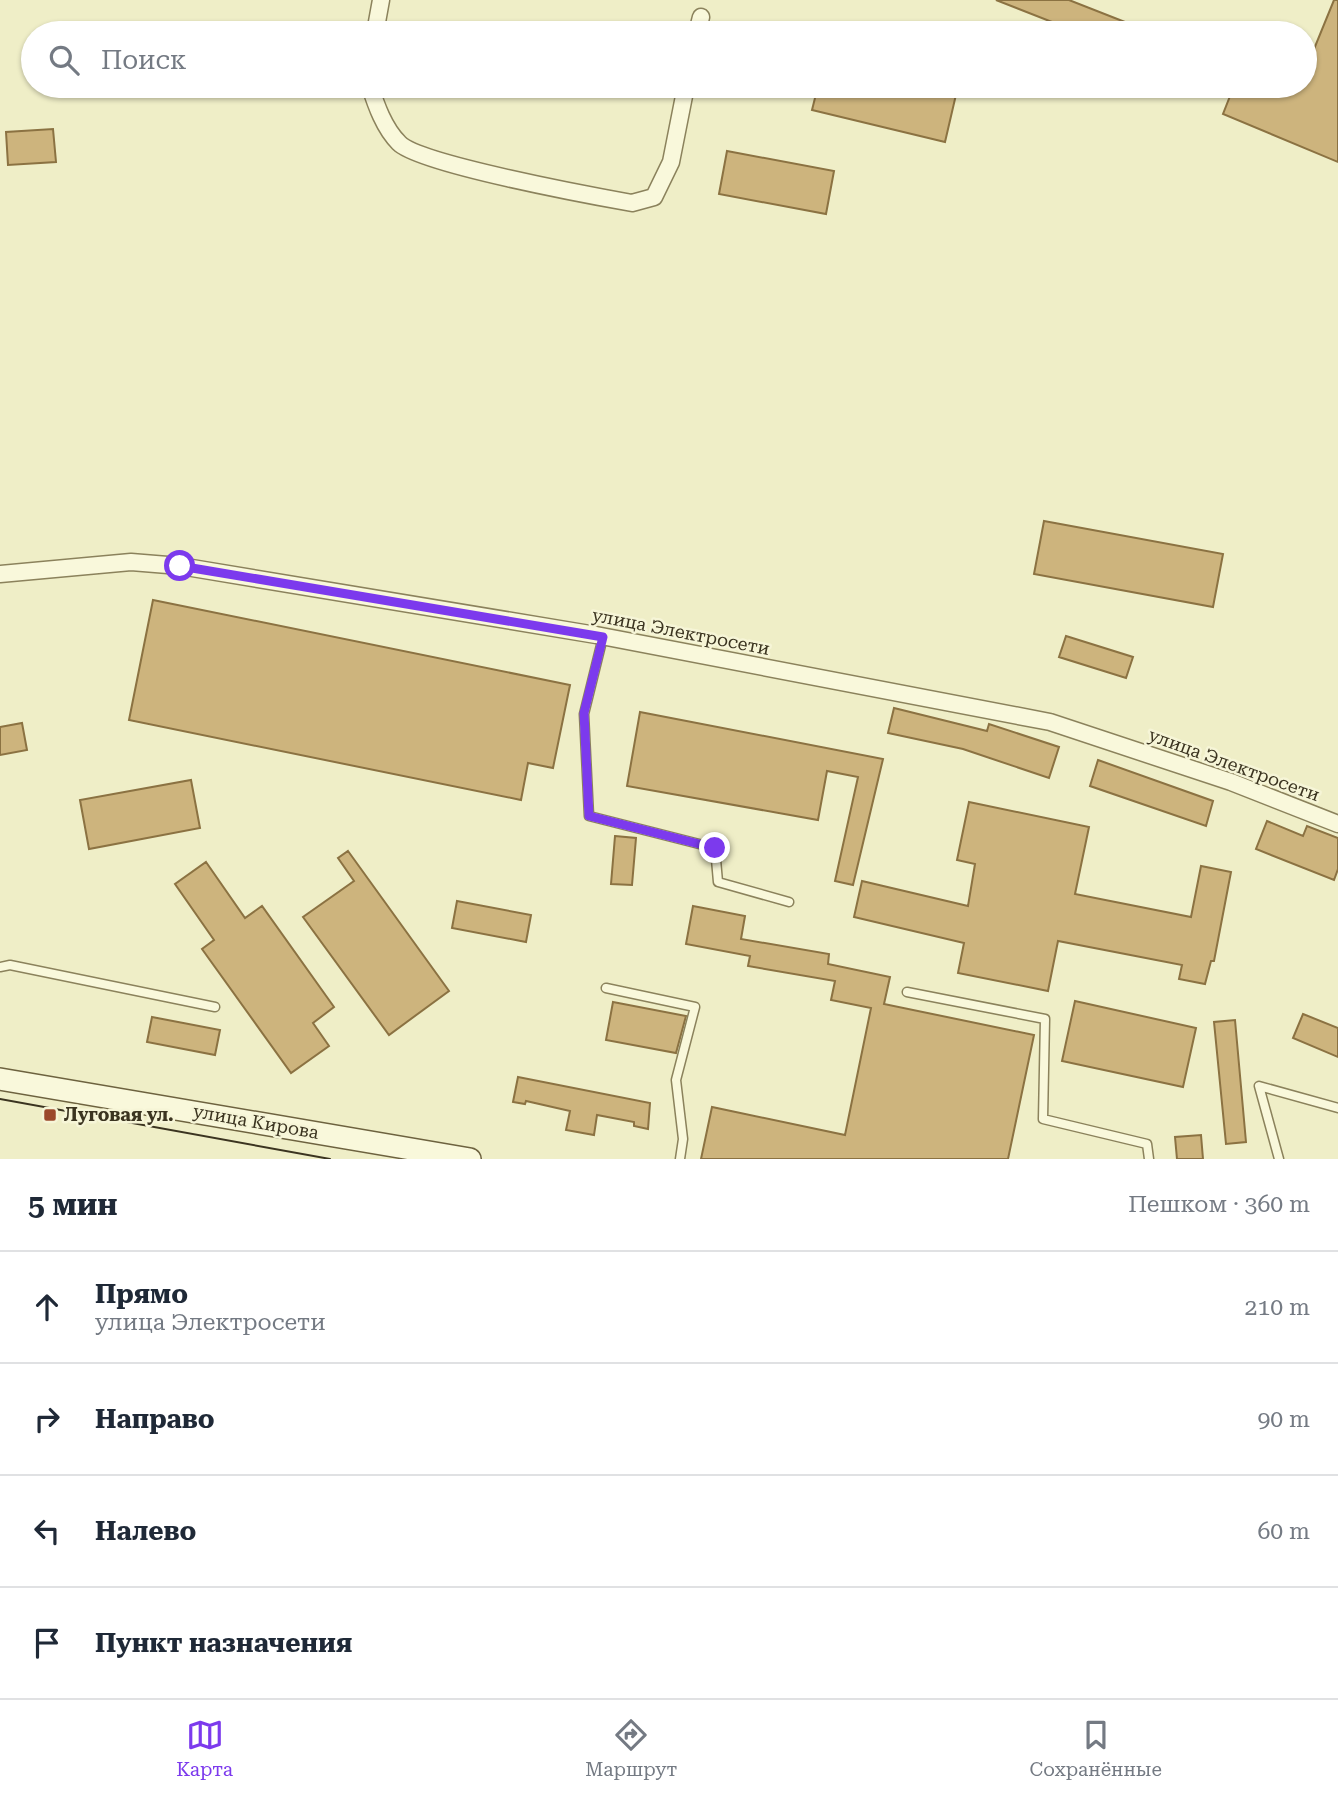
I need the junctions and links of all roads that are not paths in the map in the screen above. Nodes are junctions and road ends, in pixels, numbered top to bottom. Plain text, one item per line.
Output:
1 (381, 0) edge
2 (701, 17) dead end
3 (377, 21) edge
4 (700, 21) edge
5 (373, 98) edge
6 (684, 98) edge
7 (0, 574) edge
8 (603, 637) junction
9 (1338, 824) edge
10 (789, 902) dead end
11 (0, 967) edge
12 (606, 988) dead end
13 (907, 992) dead end
14 (215, 1007) dead end
15 (0, 1079) edge
16 (1338, 1108) edge
17 (470, 1159) edge
18 (680, 1159) edge
19 (1149, 1159) edge
20 (1279, 1159) edge

1 - 3 street
2 - 4 street
5 - 6 street
7 - 8 street, улица Электросети
8 - 9 street, улица Электросети
8 - 10 lane
11 - 14 lane
12 - 18 lane
13 - 19 lane
15 - 17 main road, улица Кирова
16 - 20 lane

